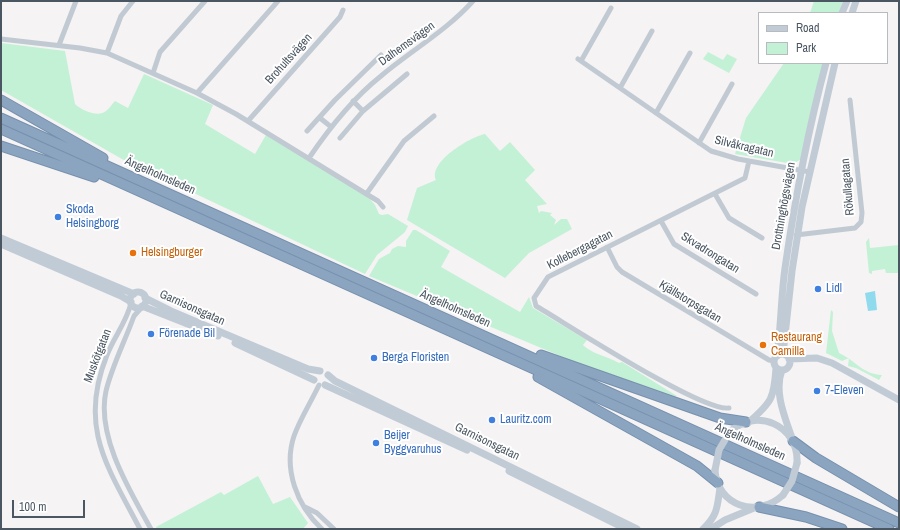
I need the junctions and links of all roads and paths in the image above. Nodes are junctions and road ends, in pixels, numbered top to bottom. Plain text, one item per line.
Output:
1 (76, 1) edge
2 (133, 1) edge
3 (205, 1) edge
4 (278, 1) edge
5 (473, 1) edge
6 (847, 1) edge
7 (856, 1) edge
8 (611, 8) dead end
9 (342, 10) dead end
10 (842, 12) edge
11 (852, 12) edge
12 (652, 31) dead end
13 (1, 39) edge
14 (59, 45) junction
15 (107, 53) junction
16 (690, 53) dead end
17 (381, 55) dead end
18 (826, 64) edge
19 (835, 64) edge
20 (153, 73) junction
21 (407, 74) dead end
22 (732, 84) dead end
23 (620, 88) junction
24 (197, 93) junction
25 (1, 100) edge
26 (850, 100) dead end
27 (353, 101) junction
28 (363, 111) junction
29 (656, 113) junction
30 (434, 116) dead end
31 (1, 118) edge
32 (320, 118) junction
33 (248, 121) junction
34 (330, 126) junction
35 (1, 129) edge
36 (307, 131) dead end
37 (340, 138) dead end
38 (698, 143) junction
39 (1, 146) edge
40 (309, 158) junction
41 (749, 161) junction
42 (802, 170) junction
43 (810, 172) junction
44 (134, 178) junction
45 (366, 193) junction
46 (715, 194) junction
47 (383, 207) dead end
48 (190, 214) junction
49 (661, 221) junction
50 (794, 235) junction
51 (1, 238) edge
52 (762, 238) dead end
53 (1, 244) edge
54 (607, 248) junction
55 (134, 294) junction
56 (756, 294) dead end
57 (146, 298) junction
58 (131, 302) junction
59 (142, 307) junction
60 (469, 329) junction
61 (494, 351) junction
62 (781, 362) junction
63 (320, 371) junction
64 (328, 375) junction
65 (319, 384) junction
66 (899, 400) edge
67 (729, 408) dead end
68 (748, 422) junction
69 (792, 439) junction
70 (719, 486) junction
71 (304, 506) junction
72 (899, 507) edge
73 (757, 508) junction
74 (899, 523) edge
75 (140, 529) edge
76 (151, 529) edge
77 (322, 529) edge
78 (334, 529) edge
79 (626, 529) edge
80 (637, 529) edge
81 (703, 529) edge
82 (711, 529) edge
83 (842, 529) edge
84 (889, 529) edge

1 - 14 street
2 - 15 street
3 - 20 street
4 - 24 street
5 - 27 street, Dalhemsvägen
6 - 10 street
7 - 11 street
8 - 23 street, Silvåkragatan
9 - 33 street, Brohultsvägen
12 - 23 street
13 - 14 street
14 - 15 street
15 - 20 street
16 - 29 street
17 - 32 street, Dalhemsvägen
18 - 42 street, Drottninghögsvägen
19 - 43 street, Drottninghögsvägen
20 - 24 street
21 - 28 street, Dalhemsvägen
22 - 38 street, Silvåkragatan
23 - 29 street, Silvåkragatan
24 - 33 street
25 - 44 highway
26 - 50 street, Rökullagatan
27 - 28 street
27 - 34 street, Dalhemsvägen
28 - 37 street, Dalhemsvägen
29 - 38 street, Silvåkragatan
30 - 45 street
31 - 44 highway, Ängelholmsleden
32 - 34 street
32 - 36 street, Dalhemsvägen
33 - 40 street
34 - 40 street, Dalhemsvägen
35 - 48 highway, Ängelholmsleden
38 - 41 street, Silvåkragatan
39 - 48 highway
40 - 45 street
41 - 42 street, Silvåkragatan
41 - 46 street, Kollebergagatan
42 - 43 street, Silvåkragatan
42 - 50 street, Drottninghögsvägen
43 - 50 street, Drottninghögsvägen
44 - 60 highway, Ängelholmsleden
45 - 47 street
46 - 49 street, Kollebergagatan
46 - 52 street
48 - 61 highway, Ängelholmsleden
49 - 54 street, Kollebergagatan
49 - 56 street, Skvadrongatan
50 - 62 street, Drottninghögsvägen
51 - 55 street, Garnisonsgatan
53 - 58 street, Garnisonsgatan
54 - 62 street, Kjällstorpsgatan
54 - 67 street, Kollebergagatan
55 - 57 street, Garnisonsgatan
55 - 58 street
57 - 59 street, Garnisonsgatan
57 - 63 street, Garnisonsgatan
58 - 59 street, Garnisonsgatan
58 - 75 street, Muskötgatan
59 - 65 street, Garnisonsgatan
59 - 76 street, Muskötgatan
60 - 68 highway
60 - 74 highway, Ängelholmsleden
61 - 70 highway
61 - 84 highway, Ängelholmsleden
62 - 66 street
62 - 68 street, Drottninghögsvägen
62 - 69 street, Drottninghögsvägen
63 - 64 street, Garnisonsgatan
63 - 65 street
64 - 65 street
64 - 80 street, Garnisonsgatan
65 - 71 street
65 - 79 street, Garnisonsgatan
68 - 69 street
68 - 70 street, bridge
69 - 72 highway
69 - 73 street, bridge
70 - 73 street
70 - 81 street
71 - 77 street
71 - 78 street
73 - 82 street
73 - 83 highway

